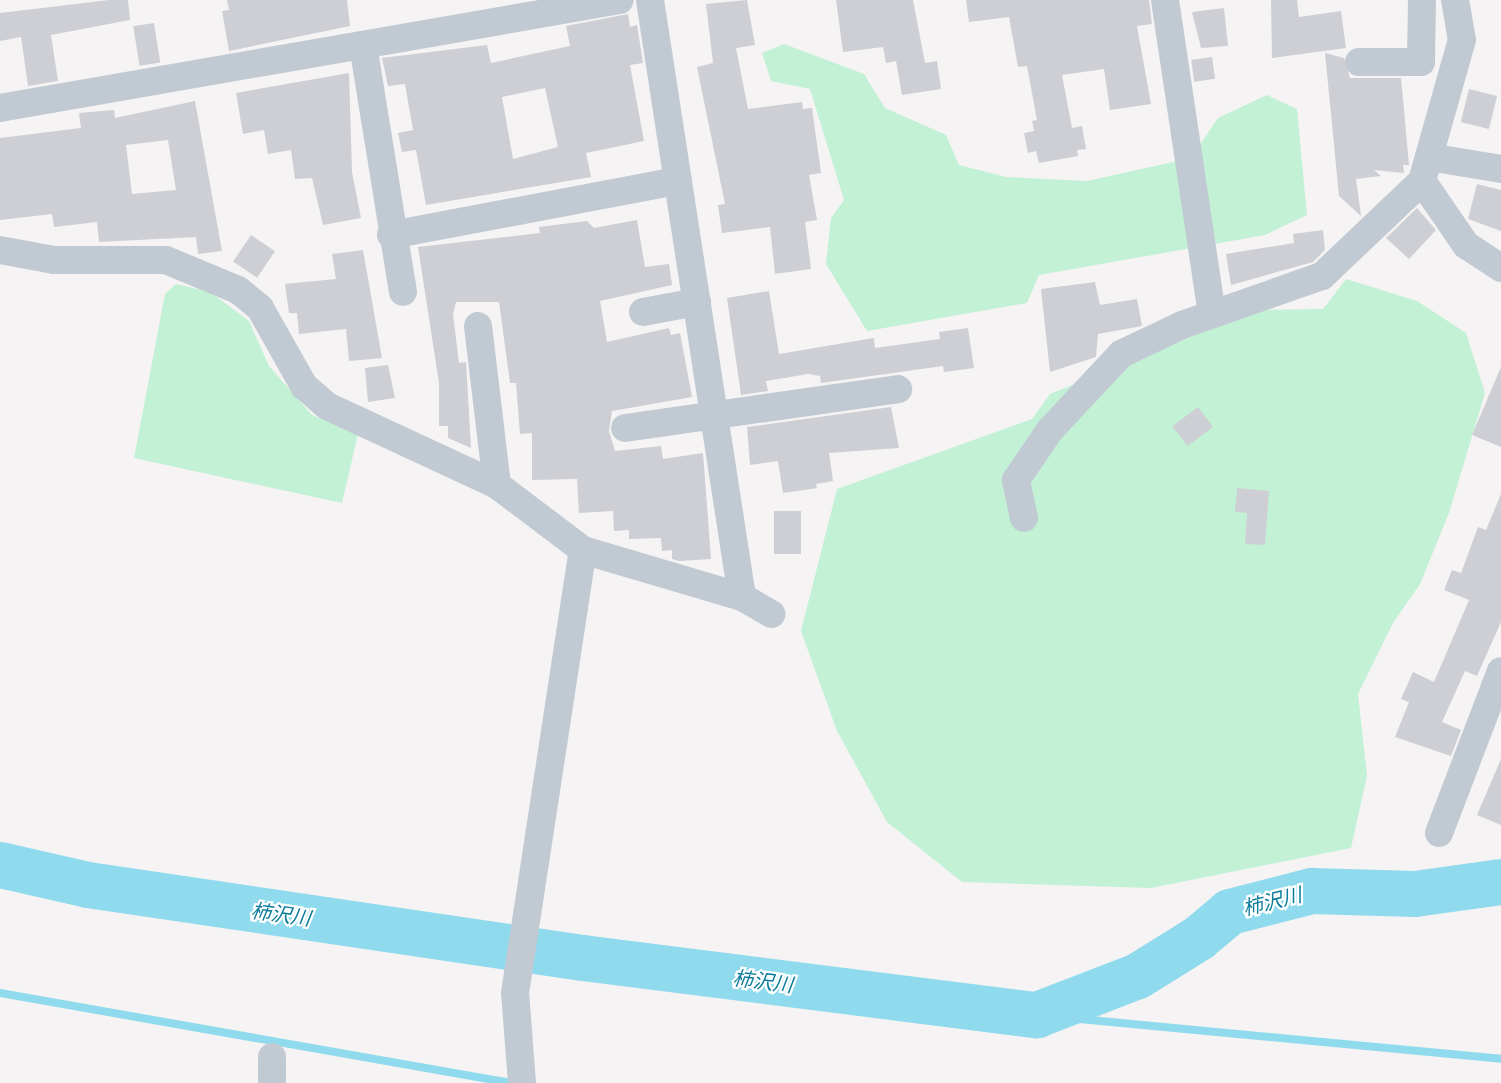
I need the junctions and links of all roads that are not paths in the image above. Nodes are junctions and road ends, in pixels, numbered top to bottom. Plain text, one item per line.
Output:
1 (620, 0) edge
2 (650, 0) edge
3 (1165, 0) edge
4 (1422, 0) edge
5 (1455, 0) edge
6 (363, 45) junction
7 (1359, 62) dead end
8 (0, 108) edge
9 (1425, 169) junction
10 (1501, 169) edge
11 (678, 181) junction
12 (391, 235) junction
13 (0, 250) edge
14 (1501, 268) edge
15 (402, 292) dead end
16 (697, 302) junction
17 (643, 312) dead end
18 (1212, 315) junction
19 (478, 326) dead end
20 (898, 389) dead end
21 (715, 411) junction
22 (625, 428) dead end
23 (497, 484) junction
24 (1024, 518) dead end
25 (583, 550) junction
26 (742, 597) junction
27 (771, 614) dead end
28 (1501, 671) edge
29 (1496, 701) edge
30 (1439, 833) dead end
31 (522, 1083) edge

1 - 6 street
2 - 11 street
3 - 18 street
4 - 7 street
5 - 9 street
6 - 8 street
6 - 12 street
9 - 10 street
9 - 14 street
9 - 18 street
11 - 12 street
11 - 16 street
12 - 15 street
13 - 23 street
16 - 17 street
16 - 21 street
18 - 24 street
19 - 23 street
20 - 21 street
21 - 22 street
21 - 26 street
23 - 25 street
25 - 26 street
25 - 31 street
26 - 27 street
28 - 29 street
29 - 30 street

